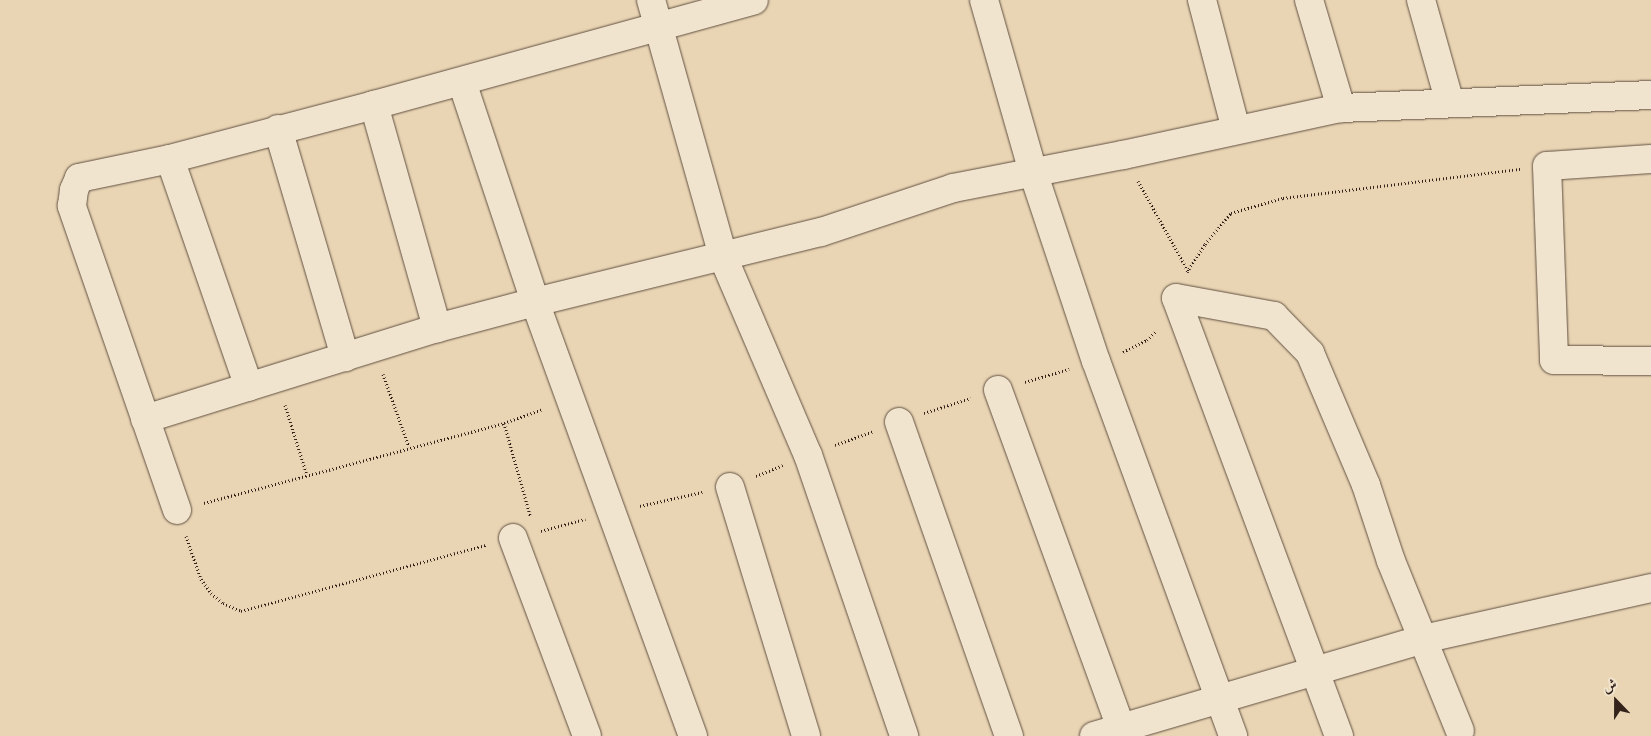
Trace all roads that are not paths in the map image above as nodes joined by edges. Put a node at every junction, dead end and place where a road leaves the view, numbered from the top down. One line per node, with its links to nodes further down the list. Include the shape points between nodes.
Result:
1 (754, 0): 6 (street)
2 (984, 0): 16 (street)
3 (1202, 0): 13 (street)
4 (1309, 0): 11 (street)
5 (1421, 0): 9 (street)
6 (655, 12): 7 (street); 17 (street)
7 (462, 82): 10 (street); 18 (street)
8 (1651, 94): 9 (street)
9 (1450, 103): 11 (street)
10 (374, 105): 12 (street); 19 (street)
11 (1341, 108): 13 (street)
12 (278, 129): 14 (street); 20 (street)
13 (1236, 130): 16 (street)
14 (170, 159): 22 (street); 24 (street, via 79,178 72,206)
15 (1651, 159): 21 (street, via 1547,166 1554,360)
16 (1033, 172): 17 (street, via 953,188 820,232); 32 (street, via 1096,360)
17 (723, 257): 18 (street); 38 (street, via 808,455)
18 (534, 302): 19 (street); 36 (street)
19 (437, 328): 20 (street)
20 (345, 357): 22 (street)
21 (1651, 361)
22 (249, 387): 24 (street)
23 (998, 390): 34 (street)
24 (145, 419): 27 (street)
25 (899, 422): 39 (street)
26 (730, 487): 37 (street)
27 (177, 510)
28 (524, 536): 35 (street)
29 (1651, 588): 30 (street)
30 (1424, 639): 31 (street); 31 (street, via 1366,485 1310,353 1274,316 1176,298); 33 (street)
31 (1315, 672): 32 (street); 42 (street)
32 (1219, 699): 34 (street); 41 (street)
33 (1460, 731)
34 (1122, 732): 40 (street)
35 (587, 736)
36 (694, 736)
37 (806, 736)
38 (904, 736)
39 (1009, 736)
40 (1094, 736)
41 (1233, 736)
42 (1339, 736)

